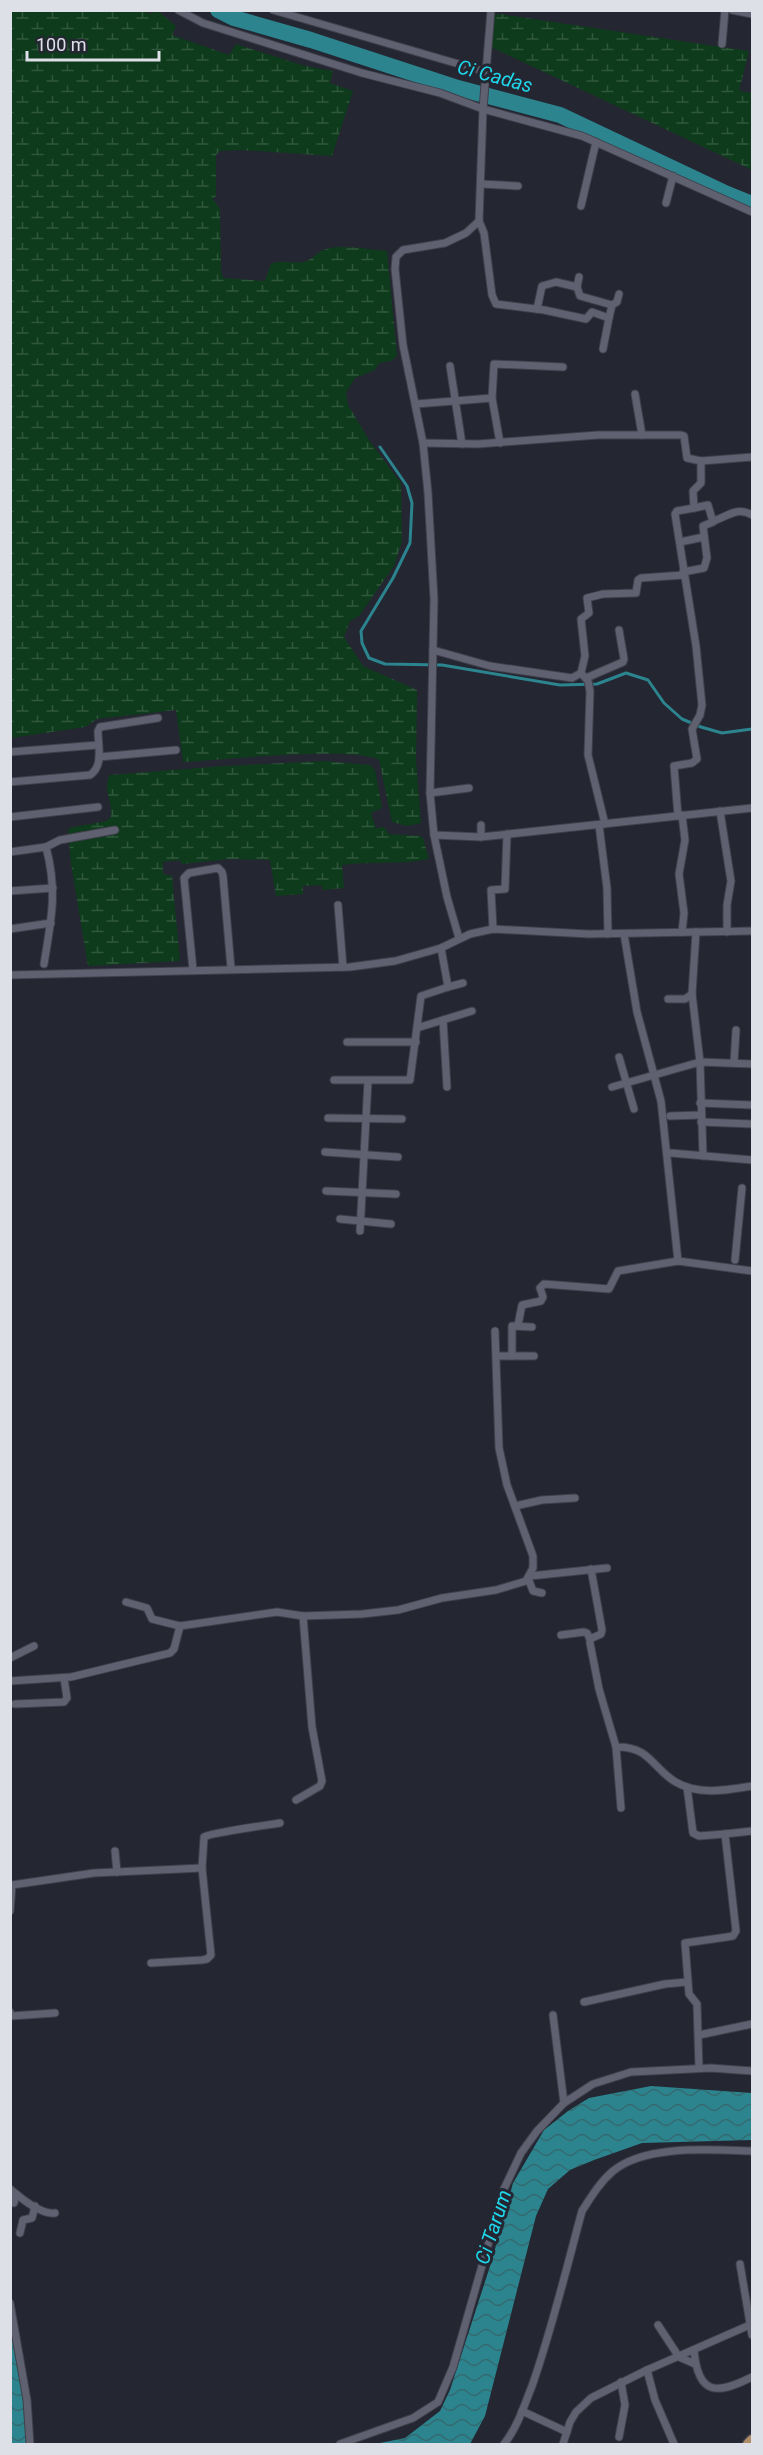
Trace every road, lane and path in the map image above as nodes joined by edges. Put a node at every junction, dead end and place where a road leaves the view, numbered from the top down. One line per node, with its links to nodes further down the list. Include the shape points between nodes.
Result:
1 (178, 10): 9 (street, via 203,23)
2 (273, 10): 8 (street)
3 (491, 10): 8 (street)
4 (725, 10): 7 (street)
5 (732, 10): 6 (street)
6 (753, 14)
7 (722, 44)
8 (486, 74): 9 (street)
9 (483, 106): 10 (street); 12 (street)
10 (596, 142): 11 (street); 15 (street)
11 (674, 177): 14 (street); 16 (street)
12 (481, 184): 13 (street); 17 (street)
13 (518, 186)
14 (666, 203)
15 (581, 206)
16 (753, 212)
17 (479, 221): 22 (street, via 494,302); 30 (street, via 466,233 445,243 406,249 396,256 404,345)
18 (579, 277): 19 (street)
19 (577, 287): 21 (street, via 581,297); 22 (street, via 556,282 542,286)
20 (619, 294): 21 (street)
21 (612, 305): 23 (street)
22 (537, 309): 23 (street, via 587,319 594,313)
23 (609, 318): 24 (street)
24 (603, 349)
25 (450, 366): 29 (street)
26 (563, 367): 28 (street, via 494,364)
27 (635, 394): 31 (street)
28 (492, 398): 29 (street); 33 (street)
29 (457, 401): 30 (street); 34 (street)
30 (416, 404): 32 (street)
31 (642, 435): 33 (street); 36 (street, via 683,435 687,458)
32 (423, 443): 34 (street); 44 (street, via 434,599)
33 (500, 443): 34 (street)
34 (462, 444)
35 (753, 457): 36 (street)
36 (701, 461): 37 (street, via 701,483 693,491)
37 (694, 507): 39 (street, via 710,506); 41 (street, via 675,513)
38 (753, 514): 39 (street, via 733,512)
39 (713, 521): 40 (street, via 703,525)
40 (704, 537): 41 (street); 42 (street, via 705,567)
41 (680, 542): 42 (street)
42 (683, 573): 45 (street, via 640,578 636,593 587,598 589,613 581,619); 57 (street, via 702,705 692,726 697,759 692,764 674,766)
43 (619, 630): 45 (street, via 623,662)
44 (433, 652): 45 (street, via 490,666); 53 (street)
45 (586, 680): 59 (street, via 588,755)
46 (158, 718): 47 (street, via 102,725)
47 (98, 745): 49 (street); 50 (street)
48 (176, 750): 50 (street)
49 (10, 752)
50 (99, 757): 51 (street, via 97,768 90,775)
51 (10, 782)
52 (469, 788): 53 (street)
53 (430, 793): 63 (street)
54 (98, 807): 58 (street)
55 (753, 808): 56 (street)
56 (720, 811): 57 (street); 76 (street, via 731,881)
57 (680, 816): 59 (street); 74 (street, via 684,840 679,874)
58 (10, 817)
59 (602, 824): 62 (street); 77 (street)
60 (481, 825): 64 (street)
61 (115, 830): 65 (street, via 60,840)
62 (507, 834): 64 (street); 72 (street, via 505,889 491,890)
63 (434, 835): 64 (street); 79 (street)
64 (481, 837)
65 (46, 847): 66 (street); 67 (street)
66 (10, 852)
67 (53, 888): 68 (street); 70 (street)
68 (10, 891)
69 (338, 905): 82 (street)
70 (51, 924): 71 (street); 81 (street)
71 (10, 929)
72 (493, 929): 77 (street); 79 (street)
73 (753, 931): 76 (street)
74 (682, 932): 75 (street); 78 (street)
75 (696, 932): 76 (street); 88 (street)
76 (727, 932)
77 (608, 934): 78 (street)
78 (624, 934): 100 (street, via 637,1012)
79 (459, 938): 80 (street)
80 (441, 948): 82 (street, via 395,961); 87 (street)
81 (44, 964)
82 (343, 967): 83 (street)
83 (231, 968): 84 (street); 84 (street, via 223,876 218,868 189,873 184,878)
84 (193, 970): 85 (street)
85 (10, 975)
86 (463, 983): 87 (street)
87 (448, 987): 92 (street, via 422,995)
88 (692, 994): 89 (street, via 685,999); 97 (street)
89 (668, 999)
90 (472, 1011): 91 (street)
91 (443, 1020): 92 (street); 104 (street)
92 (417, 1028): 95 (street)
93 (736, 1030): 98 (street)
94 (347, 1042): 95 (street)
95 (416, 1042): 102 (street, via 410,1080)
96 (619, 1057): 103 (street)
97 (700, 1062): 98 (street); 100 (street); 106 (street)
98 (734, 1063): 99 (street)
99 (753, 1064)
100 (655, 1076): 103 (street); 130 (street, via 663,1113)
101 (334, 1080): 102 (street)
102 (368, 1081): 111 (street)
103 (627, 1084): 105 (street); 108 (street)
104 (447, 1087)
105 (612, 1087)
106 (700, 1103): 107 (street); 113 (street)
107 (753, 1105)
108 (634, 1109)
109 (670, 1116): 113 (street)
110 (327, 1118): 111 (street)
111 (366, 1118): 112 (street); 117 (street)
112 (402, 1119)
113 (701, 1119): 114 (street); 118 (street)
114 (753, 1124)
115 (325, 1152): 117 (street)
116 (671, 1154): 118 (street)
117 (363, 1155): 119 (street); 123 (street)
118 (704, 1156): 120 (street)
119 (398, 1157)
120 (753, 1160)
121 (742, 1188): 129 (street)
122 (326, 1191): 123 (street)
123 (361, 1192): 124 (street); 126 (street)
124 (396, 1194)
125 (340, 1220): 126 (street)
126 (361, 1221): 127 (street); 128 (street)
127 (391, 1224)
128 (360, 1230)
129 (735, 1260)
130 (678, 1261): 131 (street); 132 (street, via 618,1271 609,1289 544,1284 540,1288 541,1301 521,1307)
131 (753, 1270)
132 (518, 1325): 133 (street); 136 (street, via 511,1328)
133 (532, 1327)
134 (495, 1331): 135 (street)
135 (498, 1356): 136 (street); 139 (street, via 499,1448)
136 (512, 1356): 137 (street)
137 (534, 1356)
138 (575, 1498): 139 (street)
139 (515, 1506): 142 (street, via 532,1556 534,1568)
140 (607, 1568): 141 (street)
141 (591, 1569): 142 (street); 148 (street, via 602,1630)
142 (529, 1577): 143 (street, via 533,1591); 145 (street, via 496,1590 398,1610)
143 (542, 1593)
144 (126, 1602): 146 (street, via 147,1608 152,1619)
145 (303, 1616): 146 (street, via 277,1612); 157 (street, via 312,1727 322,1781)
146 (180, 1626): 151 (street, via 170,1653)
147 (561, 1635): 148 (street, via 584,1632)
148 (590, 1640): 154 (street)
149 (34, 1646): 150 (street)
150 (10, 1658)
151 (64, 1678): 152 (street); 153 (street, via 64,1702)
152 (10, 1680)
153 (15, 1704)
154 (616, 1747): 156 (street, via 632,1748 646,1755 674,1781); 158 (street)
155 (753, 1786): 156 (street, via 716,1790)
156 (687, 1787): 161 (street, via 693,1833)
157 (296, 1800)
158 (621, 1808)
159 (280, 1823): 163 (street, via 207,1835)
160 (753, 1831): 161 (street)
161 (725, 1834): 167 (street, via 736,1931 733,1936 686,1942)
162 (115, 1851): 164 (street)
163 (202, 1868): 164 (street); 166 (street, via 211,1955 202,1960)
164 (117, 1872): 165 (street, via 12,1885)
165 (10, 1911)
166 (151, 1963)
167 (687, 1982): 168 (street); 173 (street, via 689,1994 697,2004)
168 (584, 2002)
169 (10, 2012): 170 (street, via 11,2016)
170 (55, 2013)
171 (553, 2015): 176 (street)
172 (752, 2024): 173 (street)
173 (699, 2035): 174 (street)
174 (699, 2068): 175 (street); 176 (street, via 631,2072 593,2084)
175 (753, 2071)
176 (564, 2103): 199 (street, via 521,2153 504,2189 453,2367 441,2396 413,2418)
177 (753, 2151): 194 (street, via 653,2154 613,2171 593,2193 582,2211 552,2322)
178 (13, 2192): 179 (street); 180 (street)
179 (14, 2203)
180 (35, 2206): 181 (street); 182 (street, via 32,2218 23,2220)
181 (55, 2213)
182 (20, 2233)
183 (740, 2264): 185 (street)
184 (10, 2303): 198 (street)
185 (751, 2324): 187 (street); 188 (street)
186 (658, 2325): 189 (street)
187 (753, 2335)
188 (694, 2350): 189 (street); 190 (street)
189 (678, 2357): 190 (street); 191 (street)
190 (695, 2364): 192 (street, via 703,2381 714,2390 724,2390)
191 (647, 2370): 193 (street); 202 (street)
192 (753, 2377)
193 (621, 2382): 195 (street, via 591,2398 576,2412); 196 (street, via 625,2405)
194 (522, 2411): 195 (street); 200 (street)
195 (567, 2432): 201 (street)
196 (619, 2437)
197 (753, 2440): 203 (main road)
198 (30, 2445)
199 (340, 2445)
200 (504, 2445)
201 (563, 2445)
202 (674, 2445)
203 (748, 2445)

